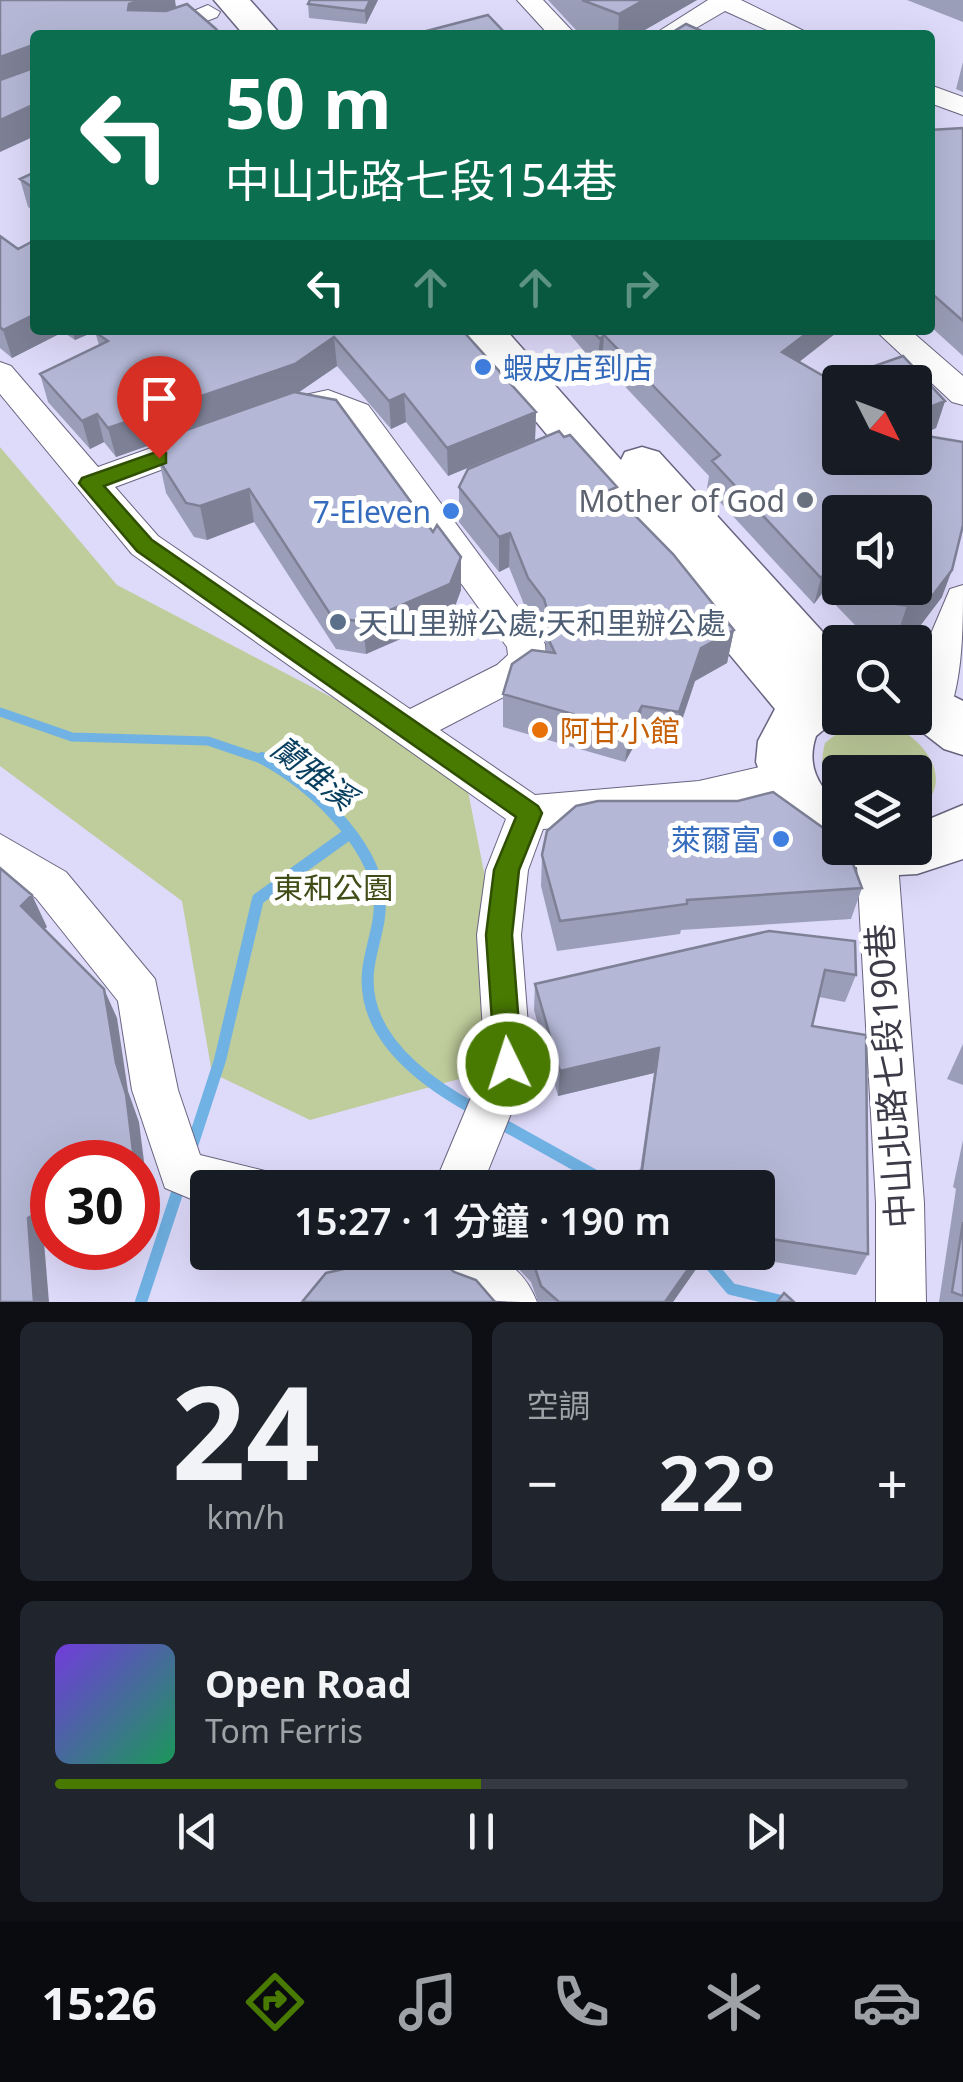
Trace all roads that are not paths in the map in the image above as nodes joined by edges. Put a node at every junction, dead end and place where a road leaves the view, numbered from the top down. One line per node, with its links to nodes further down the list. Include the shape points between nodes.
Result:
1 (529, 0): 6 (street)
2 (724, 1): 7 (street); 8 (street)
3 (216, 12): 4 (street); 5 (main road)
4 (163, 30)
5 (253, 30)
6 (558, 30)
7 (675, 30)
8 (788, 30)
9 (935, 98): 10 (street)
10 (961, 121)
11 (485, 335): 22 (main road, via 558,448)
12 (527, 335): 21 (main road)
13 (897, 335): 16 (street)
14 (46, 372): 15 (street)
15 (5, 380): 19 (street)
16 (963, 394)
17 (263, 420): 25 (street, via 328,401 356,414 440,497 526,644 527,660 510,676)
18 (228, 432): 19 (street)
19 (90, 483): 25 (street, via 144,545)
20 (963, 599): 24 (street, via 946,644)
21 (822, 688)
22 (822, 690)
23 (822, 703): 26 (main road, via 786,740)
24 (937, 713)
25 (411, 726): 27 (street)
26 (786, 778): 27 (street, via 699,798); 28 (main road, via 810,816)
27 (530, 813): 33 (street, via 506,870 499,935 508,1064)
28 (822, 823)
29 (963, 830): 30 (main road)
30 (932, 846)
31 (0, 852): 34 (street, via 52,885 139,993 155,1090 182,1170)
32 (863, 865): 37 (street, 中山北路七段190巷, via 900,1203)
33 (464, 1170)
34 (190, 1174)
35 (472, 1270): 36 (street)
36 (512, 1302)
37 (901, 1302)

